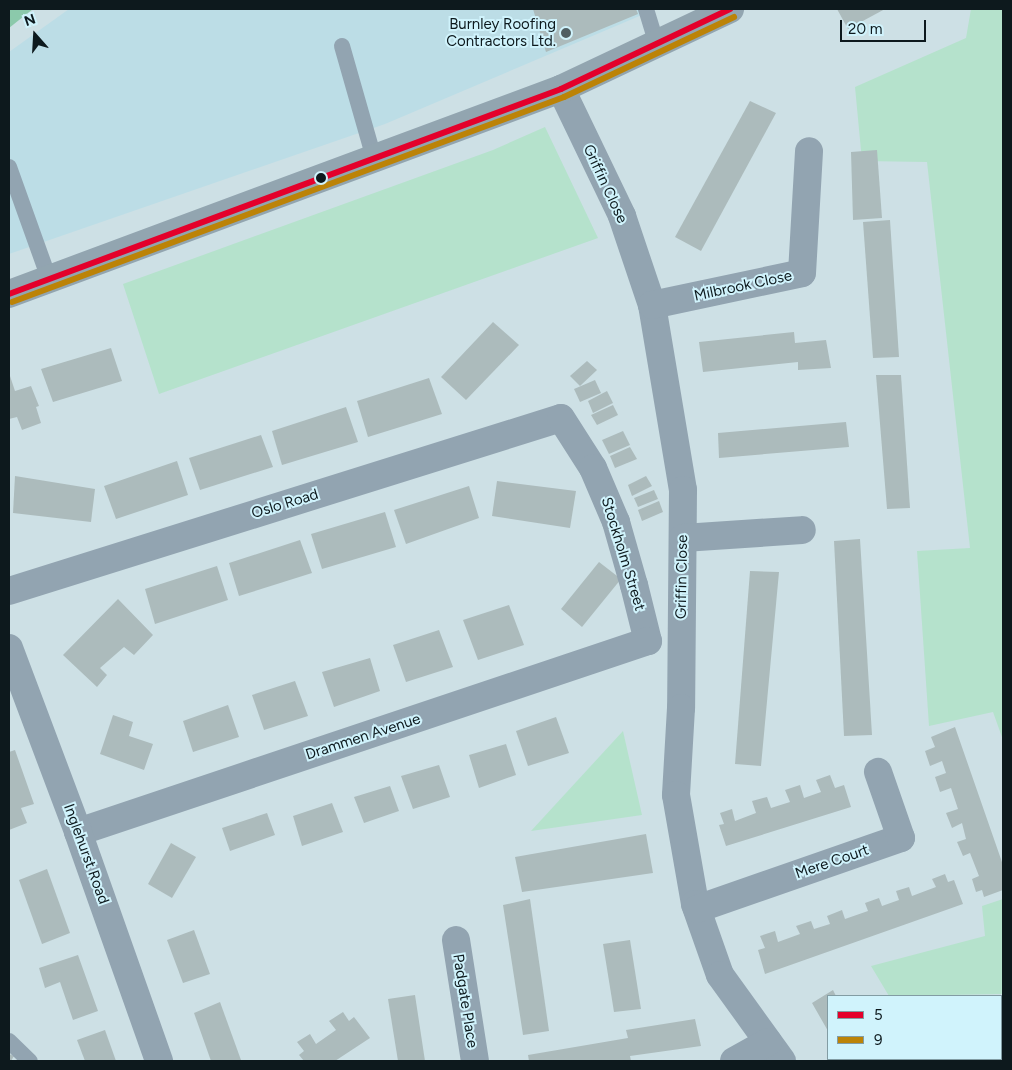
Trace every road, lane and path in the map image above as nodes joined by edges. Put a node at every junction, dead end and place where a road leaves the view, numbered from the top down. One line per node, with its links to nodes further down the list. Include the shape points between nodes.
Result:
1 (646, 9): 3 (lane)
2 (730, 9): 3 (main road)
3 (656, 44): 5 (main road)
4 (342, 46): 7 (lane)
5 (561, 89): 7 (main road); 11 (street, Griffin Close, via 622,216)
6 (809, 151): 11 (street, Milbrook Close, via 802,273)
7 (374, 158): 9 (main road)
8 (9, 168): 9 (lane)
9 (49, 279): 10 (main road)
10 (9, 294)
11 (652, 305): 14 (street, Griffin Close, via 683,490)
12 (561, 418): 15 (street, Oslo Road); 16 (street, Stockholm Street, via 593,468 616,522)
13 (802, 530): 14 (street)
14 (683, 538): 20 (street, Griffin Close, via 681,708 676,795)
15 (9, 591)
16 (648, 641): 19 (street, Drammen Avenue)
17 (9, 648): 19 (street, Inglehurst Road)
18 (878, 772): 20 (street, Mere Court, via 901,838)
19 (78, 832): 25 (street, Inglehurst Road)
20 (697, 908): 23 (street, Griffin Close, via 720,975)
21 (456, 940): 26 (street, Padgate Place)
22 (9, 1041): 24 (lane)
23 (775, 1051): 27 (street)
24 (30, 1061)
25 (159, 1061)
26 (475, 1061)
27 (734, 1061)

